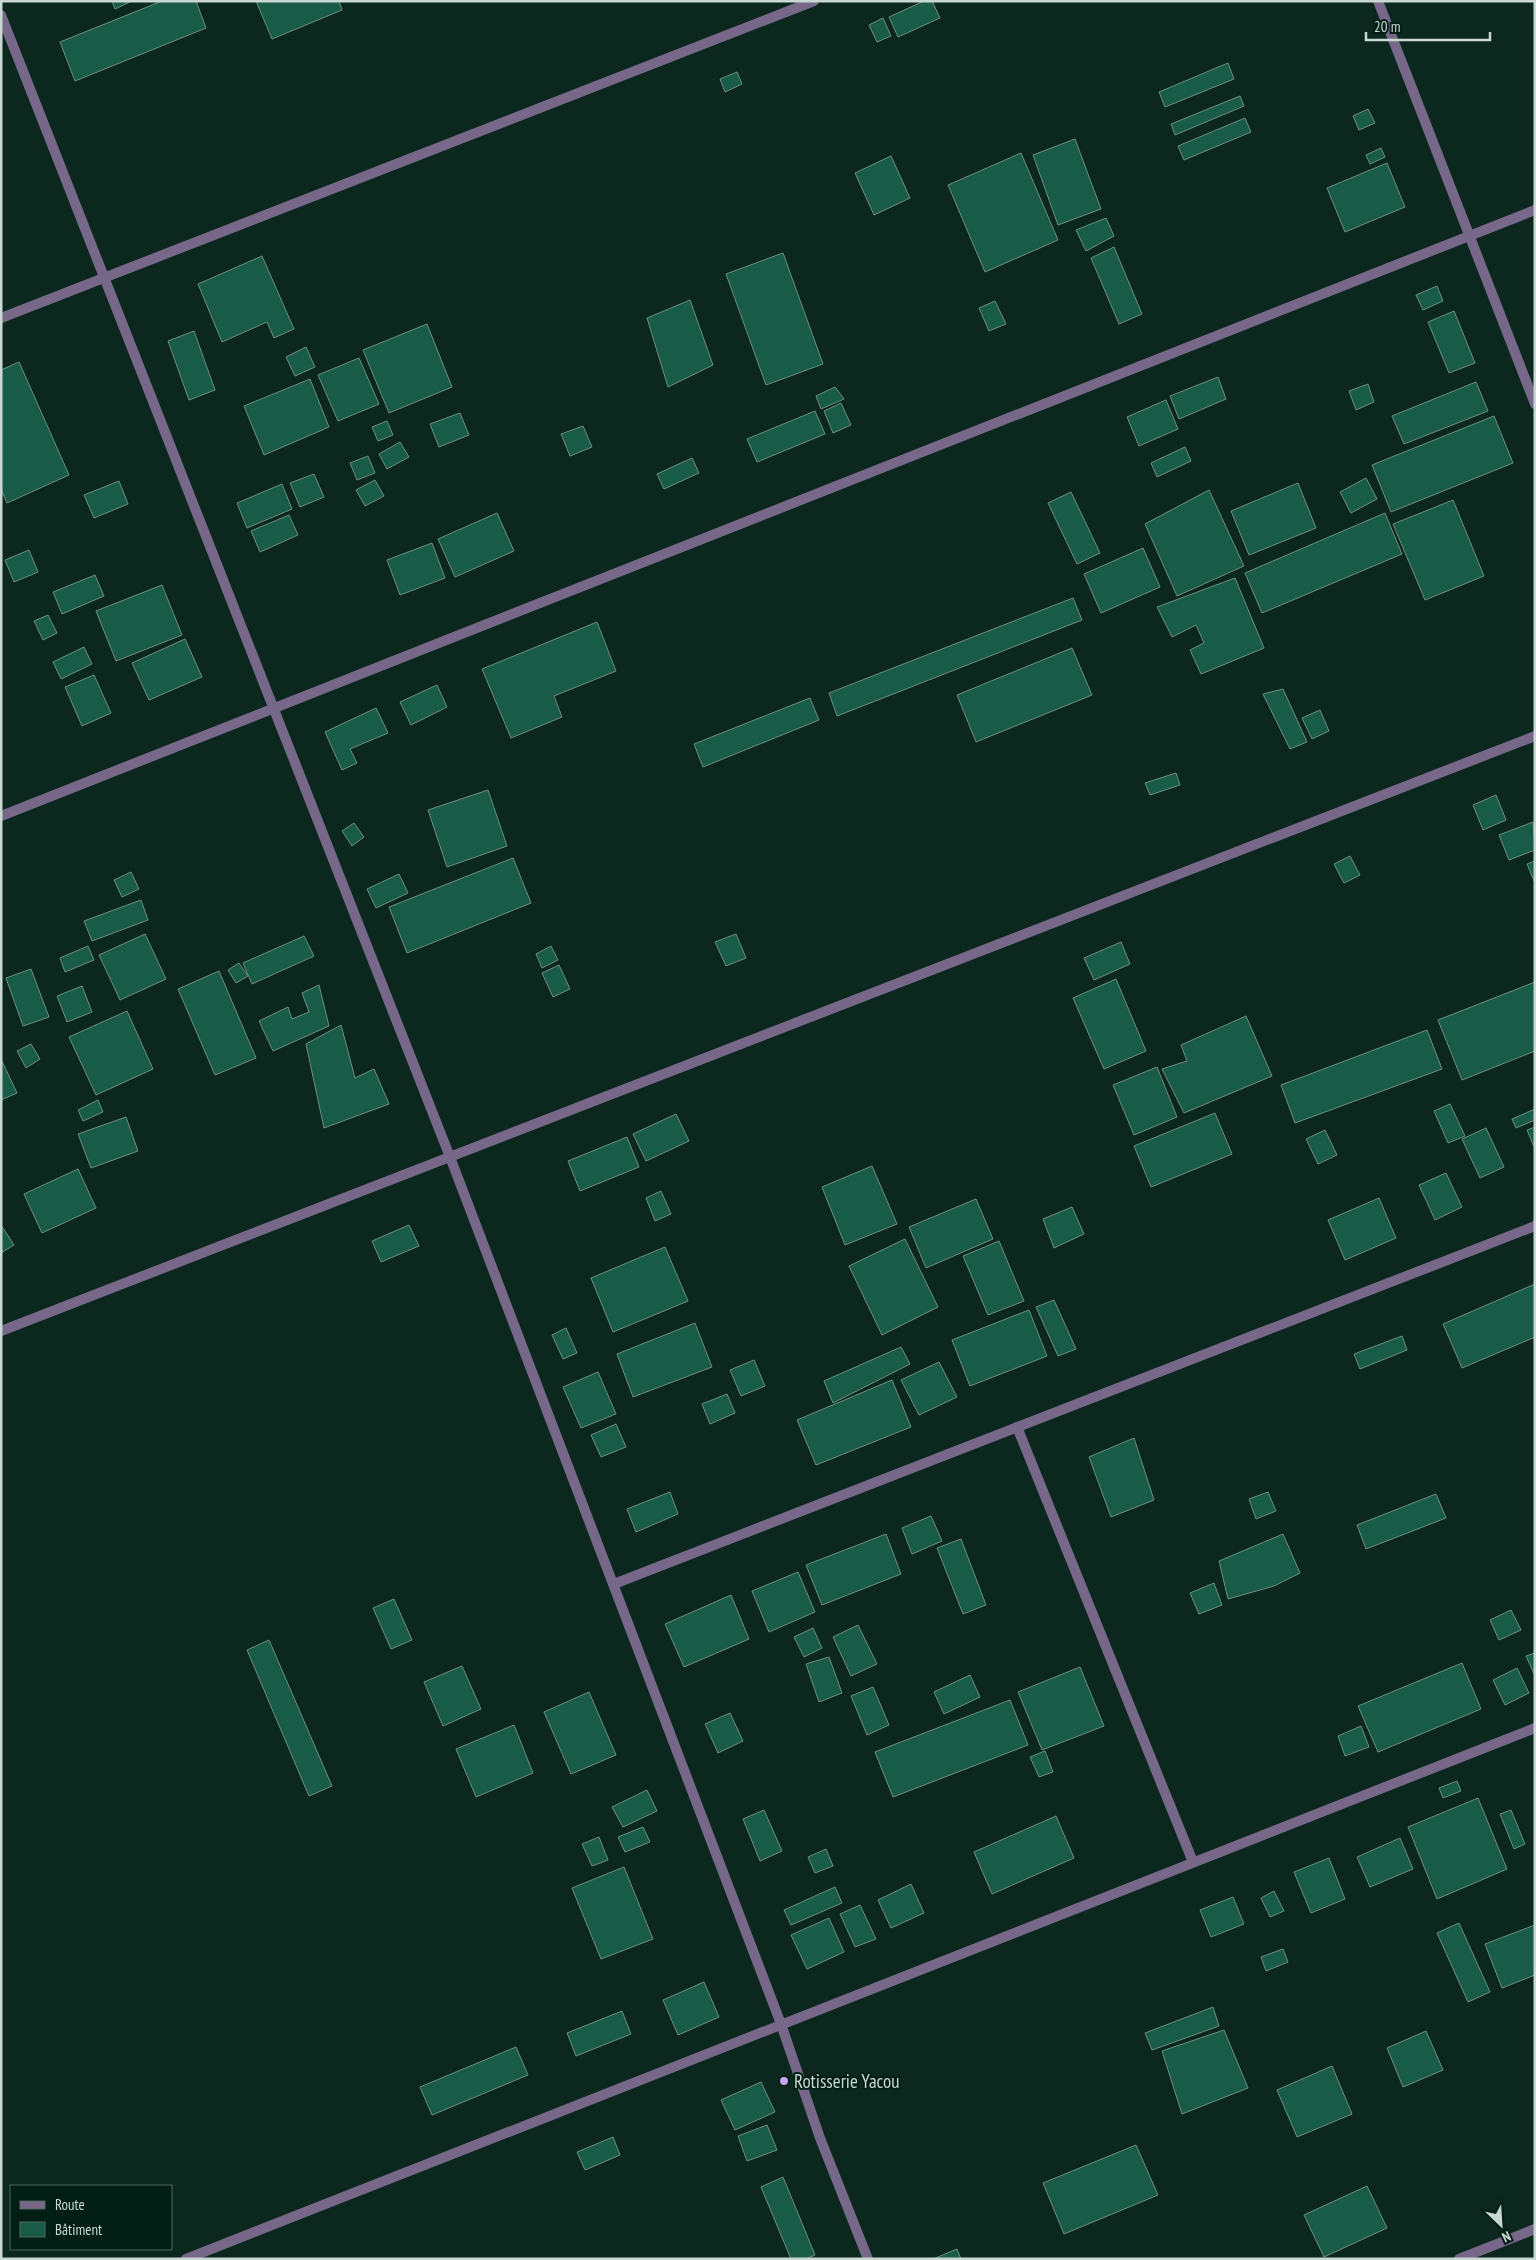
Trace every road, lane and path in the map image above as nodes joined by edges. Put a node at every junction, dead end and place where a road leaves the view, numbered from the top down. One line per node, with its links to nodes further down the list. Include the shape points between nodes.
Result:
1 (814, 1): 6 (street)
2 (1378, 1): 5 (street)
3 (1, 15): 6 (street)
4 (1535, 210): 5 (street)
5 (1469, 236): 8 (street); 9 (street)
6 (104, 277): 7 (street); 9 (street)
7 (1, 318)
8 (1535, 404)
9 (273, 708): 11 (street); 12 (street)
10 (1535, 736): 12 (street)
11 (1, 816)
12 (450, 1157): 14 (street); 16 (street)
13 (1535, 1226): 15 (street)
14 (1, 1331)
15 (1017, 1427): 16 (street); 18 (street)
16 (614, 1584): 19 (street)
17 (1535, 1728): 18 (street)
18 (1193, 1862): 19 (street)
19 (781, 2024): 21 (street); 22 (street, via 820,2138)
20 (1535, 2229): 23 (street)
21 (186, 2259)
22 (868, 2259)
23 (1459, 2259)

